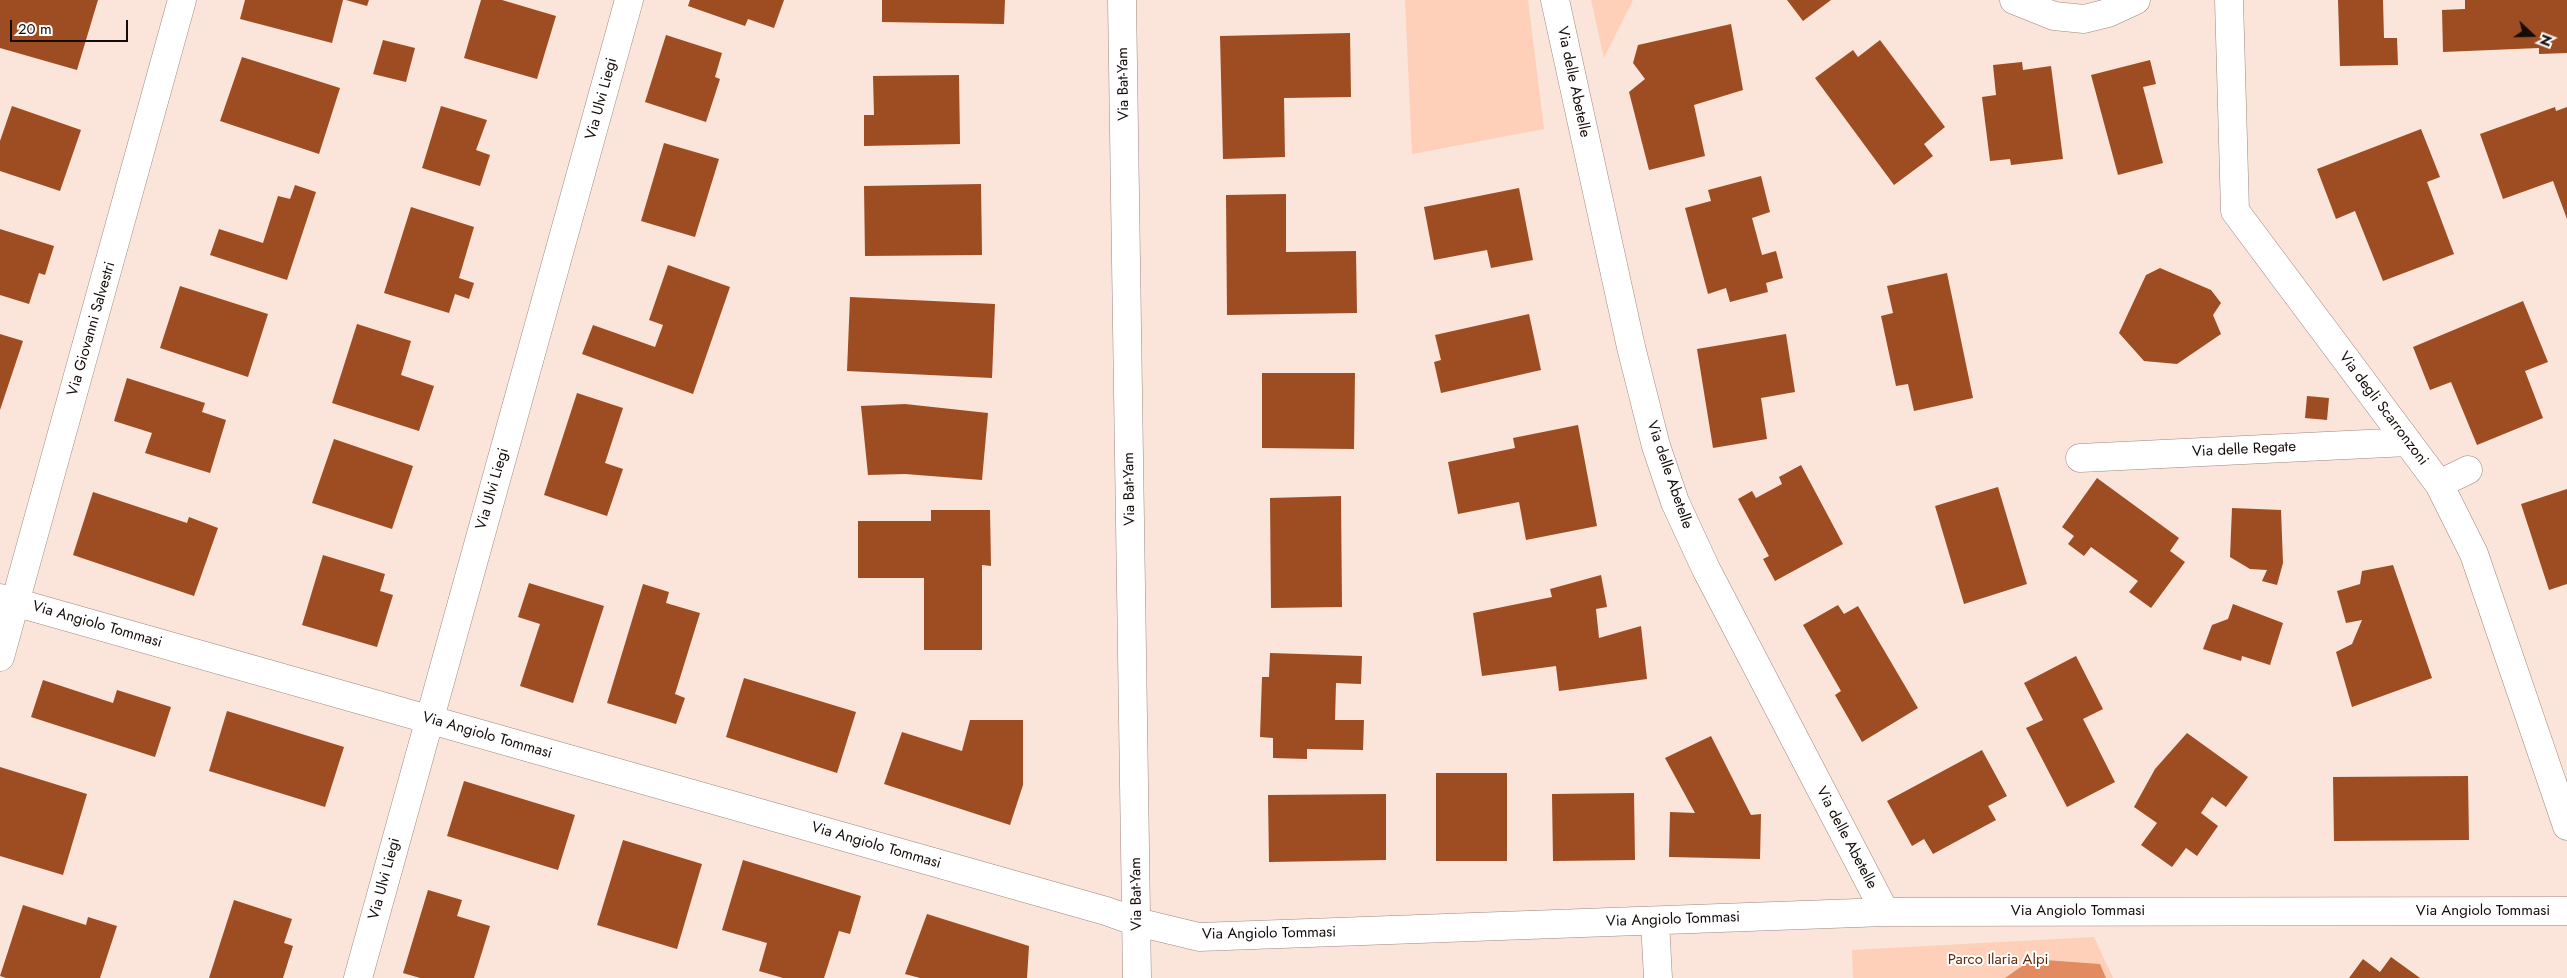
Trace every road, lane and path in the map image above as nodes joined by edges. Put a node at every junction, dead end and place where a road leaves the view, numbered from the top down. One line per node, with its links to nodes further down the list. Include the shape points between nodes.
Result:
1 (182, 0): 12 (street, Via Giovanni Salvestri)
2 (629, 0): 14 (street, Via Ulvi Liegi)
3 (1122, 0): 19 (street, Via Bat-Yam)
4 (1555, 0): 17 (street, Via delle Abetelle, via 1631,347 1656,446 1675,502 1711,578)
5 (2014, 0): 6 (street, via 2054,16 2084,19 2108,13)
6 (2136, 0)
7 (2229, 0): 8 (street, Via degli Scarronzoni, via 2235,211)
8 (2408, 442): 9 (street, Via delle Regate); 11 (street, Via degli Scarronzoni)
9 (2080, 458)
10 (2468, 470): 11 (street)
11 (2439, 484): 15 (street, Via degli Scarronzoni, via 2474,554)
12 (8, 600): 13 (street, Via Giovanni Salvestri); 14 (street, Via Angiolo Tommasi)
13 (0, 657)
14 (429, 719): 19 (street, Via Angiolo Tommasi); 20 (street, Via Ulvi Liegi)
15 (2567, 826)
16 (2567, 911): 17 (street, Via Angiolo Tommasi)
17 (1885, 912): 18 (street, Via Angiolo Tommasi)
18 (1655, 921): 19 (street, Via Angiolo Tommasi, via 1199,937); 22 (street)
19 (1137, 922): 21 (street, Via Bat-Yam)
20 (358, 978)
21 (1137, 978)
22 (1658, 978)

